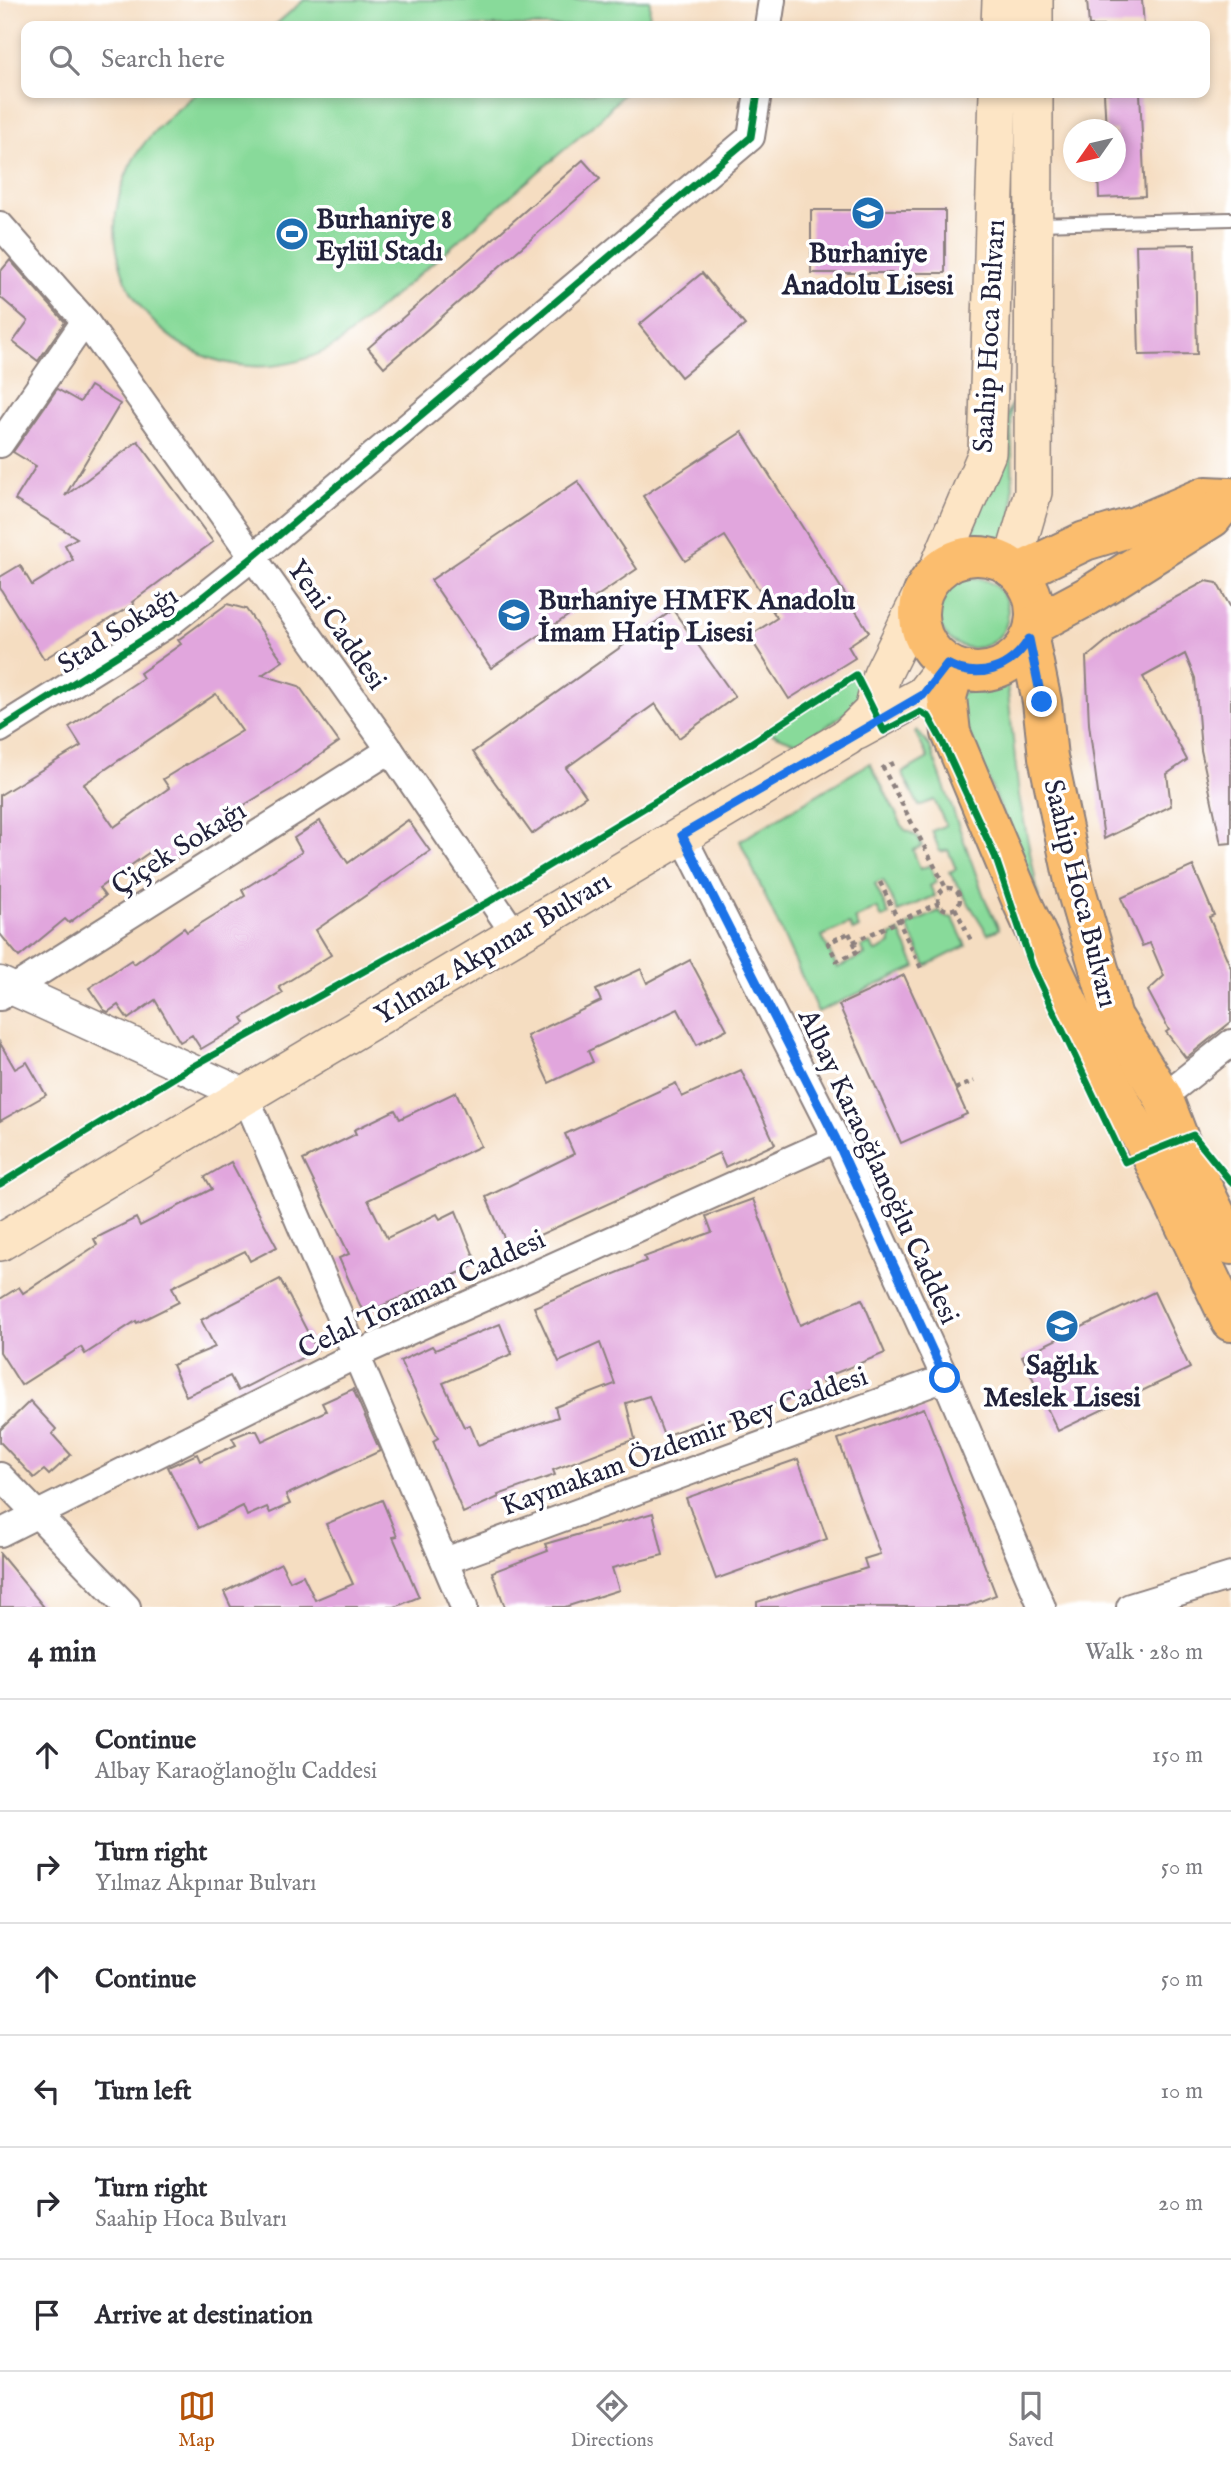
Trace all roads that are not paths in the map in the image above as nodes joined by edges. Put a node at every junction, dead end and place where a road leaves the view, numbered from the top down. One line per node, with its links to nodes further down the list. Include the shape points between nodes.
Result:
1 (772, 0): 4 (street)
2 (1001, 0): 5 (main road)
3 (1034, 0): 6 (main road)
4 (769, 21)
5 (1000, 21)
6 (1034, 21)
7 (757, 98): 16 (street, Stad Sokağı, via 751,137)
8 (998, 98): 18 (main road, Saahip Hoca Bulvarı, via 987,453)
9 (1034, 98): 11 (main road, Saahip Hoca Bulvarı)
10 (1231, 219): 11 (lane)
11 (1034, 224): 17 (main road, Saahip Hoca Bulvarı, via 1032,492)
12 (0, 225): 13 (street, Yeni Caddesi)
13 (85, 321): 14 (street); 16 (street, Yeni Caddesi)
14 (0, 444)
15 (1230, 497): 17 (main road, via 1206,496); 19 (main road, via 1212,519)
16 (253, 558): 21 (street, Stad Sokağı, via 171,622); 23 (street, Yeni Caddesi)
17 (1015, 571): 18 (main road, via 987,557 969,556 952,561); 19 (main road, via 1032,597)
18 (929, 584): 20 (main road, via 918,608 921,632 934,653); 22 (main road, Yılmaz Akpınar Bulvarı, via 882,675 873,711)
19 (1032, 632): 20 (main road, via 1022,652 998,668 970,672); 29 (main road, Saahip Hoca Bulvarı, via 1048,757 1075,886 1113,1017)
20 (951, 666): 22 (main road, via 923,695); 33 (main road, Saahip Hoca Bulvarı, via 947,697 951,733 1022,902 1083,1034 1150,1153)
21 (0, 729)
22 (847, 737): 24 (main road, Yılmaz Akpınar Bulvarı)
23 (390, 750): 25 (street, Yeni Caddesi); 26 (street, Çiçek Sokağı)
24 (682, 835): 25 (main road, Yılmaz Akpınar Bulvarı); 30 (street, Albay Karaoğlanoğlu Caddesi)
25 (514, 933): 28 (main road, Yılmaz Akpınar Bulvarı)
26 (4, 990): 28 (street)
27 (1231, 1043): 29 (street)
28 (244, 1094): 31 (main road, Yılmaz Akpınar Bulvarı); 34 (street)
29 (1163, 1097): 32 (main road, Saahip Hoca Bulvarı)
30 (836, 1139): 34 (street, Celal Toraman Caddesi); 35 (street, Albay Karaoğlanoğlu Caddesi)
31 (0, 1242)
32 (1231, 1245)
33 (1231, 1322)
34 (356, 1355): 37 (street, Celal Toraman Caddesi); 39 (street)
35 (945, 1378): 39 (street, Kaymakam Özdemir Bey Caddesi); 43 (street, Albay Karaoğlanoğlu Caddesi)
36 (0, 1476): 37 (street)
37 (37, 1513): 38 (street, Celal Toraman Caddesi); 41 (street)
38 (0, 1533)
39 (444, 1561): 42 (street)
40 (1231, 1576): 44 (street)
41 (127, 1607)
42 (464, 1607)
43 (1042, 1607)
44 (1130, 1607)

